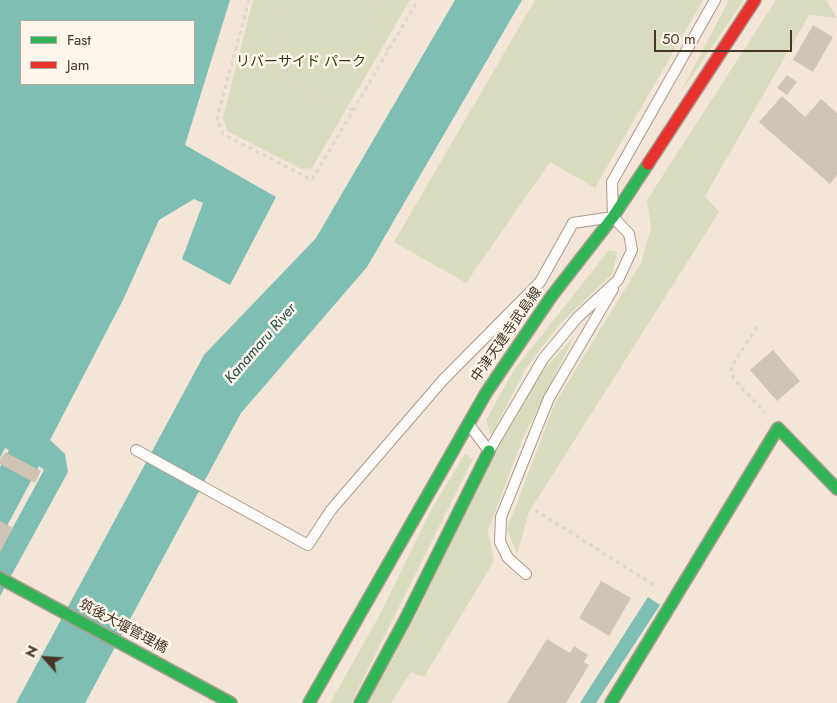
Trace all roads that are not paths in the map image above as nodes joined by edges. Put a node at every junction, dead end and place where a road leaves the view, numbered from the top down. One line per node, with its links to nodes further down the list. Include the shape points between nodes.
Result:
1 (715, 0): 3 (lane, via 612,182)
2 (755, 0): 3 (street, 中津天建寺武島線)
3 (613, 217): 4 (lane, via 629,234 632,250); 5 (street, 中津天建寺武島線, via 551,297); 6 (lane, via 573,223 540,282 443,380 331,510 308,546)
4 (618, 280): 7 (lane, via 577,318 543,359); 9 (lane, via 549,398 501,517 500,542 508,558)
5 (468, 424): 7 (lane); 12 (street, 中津天建寺武島線)
6 (136, 450)
7 (489, 451): 13 (street)
8 (837, 489): 14 (street, via 778,428)
9 (526, 574)
10 (0, 578): 11 (street, 筑後大堰管理橋)
11 (231, 703)
12 (309, 703)
13 (360, 703)
14 (611, 703)

